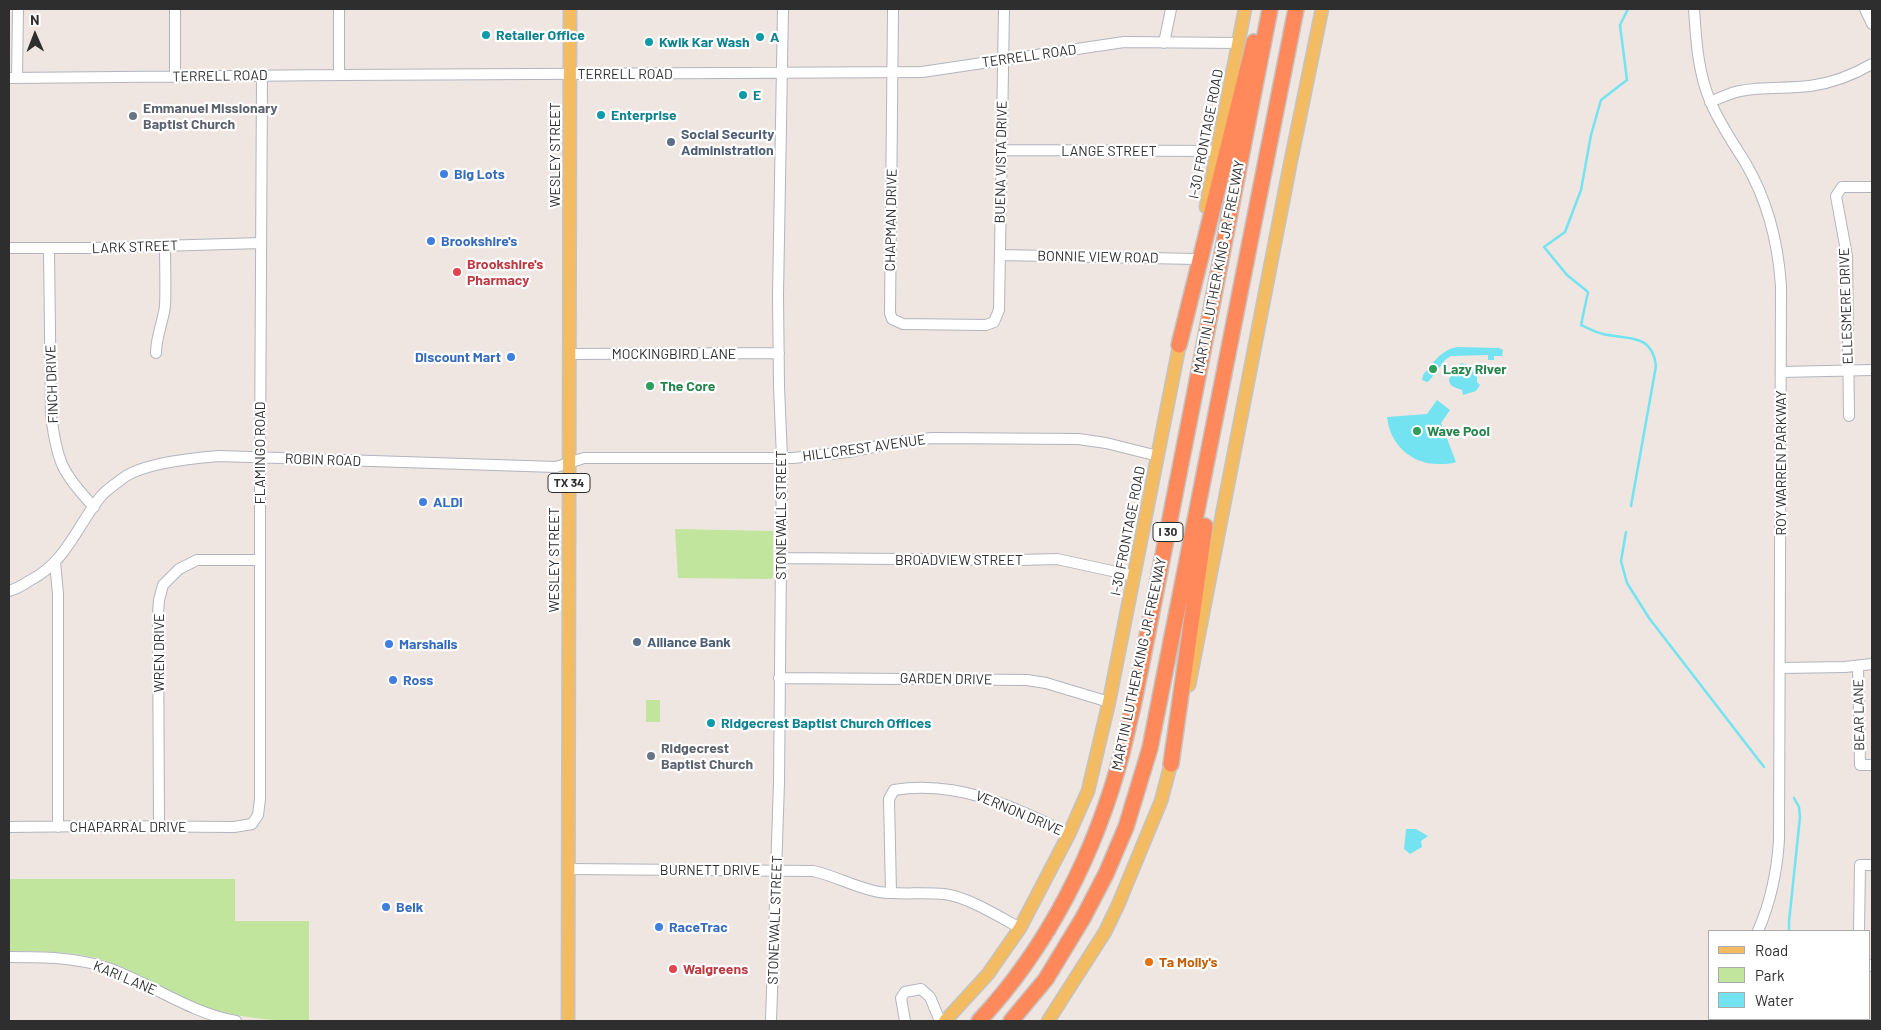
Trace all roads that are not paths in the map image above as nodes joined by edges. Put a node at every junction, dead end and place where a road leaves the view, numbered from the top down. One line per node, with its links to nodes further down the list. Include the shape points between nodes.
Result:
1 (18, 9): 27 (street)
2 (174, 9): 25 (street)
3 (339, 9): 23 (street)
4 (570, 9): 24 (main road, WESLEY STREET / TX 34)
5 (783, 9): 22 (street, STONEWALL STREET)
6 (893, 9): 21 (street, CHAPMAN DRIVE)
7 (1004, 9): 19 (street, BUENA VISTA DRIVE)
8 (1171, 9): 17 (street)
9 (1245, 9): 18 (main road, I-30 FRONTAGE ROAD)
10 (1263, 9): 39 (highway)
11 (1270, 9): 84 (highway, MARTIN LUTHER KING JR FREEWAY / I 30, via 1122,753 1102,818 1071,890 1017,975)
12 (1297, 9): 46 (highway, MARTIN LUTHER KING JR FREEWAY / I 30)
13 (1322, 9): 63 (main road, via 1209,588)
14 (1694, 9): 28 (street, ROY WARREN PARKWAY, via 1697,50)
15 (1865, 9): 16 (street)
16 (1872, 24)
17 (1164, 43): 18 (street, TERRELL ROAD); 19 (street, TERRELL ROAD, via 1124,42)
18 (1239, 43): 30 (main road, I-30 FRONTAGE ROAD)
19 (1003, 60): 21 (street, TERRELL ROAD, via 922,72); 29 (street, BUENA VISTA DRIVE)
20 (1872, 64): 28 (street, via 1835,81 1739,91)
21 (893, 72): 22 (street, TERRELL ROAD); 38 (street, CHAPMAN DRIVE, via 892,319 912,325 986,325 994,322)
22 (782, 73): 24 (street, TERRELL ROAD); 41 (street, STONEWALL STREET)
23 (339, 74): 24 (street, TERRELL ROAD); 26 (street, TERRELL ROAD)
24 (570, 74): 42 (main road, WESLEY STREET / TX 34)
25 (175, 76): 26 (street, TERRELL ROAD); 27 (street, TERRELL ROAD)
26 (262, 76): 32 (street, FLAMINGO ROAD)
27 (13, 78)
28 (1710, 102): 45 (street, ROY WARREN PARKWAY, via 1770,215 1780,262)
29 (1001, 150): 30 (street, LANGE STREET); 36 (street, BUENA VISTA DRIVE)
30 (1217, 151): 37 (main road, I-30 FRONTAGE ROAD)
31 (1872, 187): 44 (street, ELLESMERE DRIVE, via 1842,187 1836,196 1847,256)
32 (261, 243): 33 (street, LARK STREET); 49 (street, FLAMINGO ROAD)
33 (165, 246): 35 (street, LARK STREET); 40 (street, via 165,305)
34 (9, 248): 35 (street, LARK STREET)
35 (49, 249): 52 (street, FINCH DRIVE, via 54,438 65,473)
36 (1000, 256): 37 (street, BONNIE VIEW ROAD); 38 (street, BUENA VISTA DRIVE)
37 (1196, 260): 39 (main road, I-30 FRONTAGE ROAD)
38 (998, 315)
39 (1179, 345): 48 (main road, I-30 FRONTAGE ROAD)
40 (156, 353)
41 (778, 353): 42 (street, MOCKINGBIRD LANE); 50 (street, STONEWALL STREET)
42 (569, 354): 51 (main road, WESLEY STREET / TX 34)
43 (1872, 370): 44 (street)
44 (1849, 371): 45 (street); 47 (street, ELLESMERE DRIVE)
45 (1781, 372): 60 (street, ROY WARREN PARKWAY)
46 (1224, 380): 63 (highway); 85 (highway, MARTIN LUTHER KING JR FREEWAY / I 30, via 1150,748 1132,809 1106,874 1083,918 1046,979)
47 (1849, 416)
48 (1158, 456): 50 (street, HILLCREST AVENUE, via 1078,439 932,438); 56 (main road, I-30 FRONTAGE ROAD)
49 (260, 458): 51 (street, ROBIN ROAD, via 556,467); 52 (street, ROBIN ROAD, via 194,458 146,469 115,484); 54 (street, FLAMINGO ROAD)
50 (782, 458): 51 (street, HILLCREST AVENUE, via 584,458); 53 (street, STONEWALL STREET)
51 (569, 463): 71 (main road, WESLEY STREET / TX 34)
52 (94, 507): 55 (street, ROBIN ROAD, via 66,551)
53 (781, 558): 56 (street, BROADVIEW STREET, via 1057,559); 61 (street, STONEWALL STREET)
54 (260, 560): 65 (street, FLAMINGO ROAD, via 260,799 258,815); 66 (street, WREN DRIVE, via 197,560 172,574 161,591 158,614)
55 (55, 562): 57 (street, ROBIN ROAD, via 41,575); 68 (street, via 58,594)
56 (1135, 576): 62 (main road, I-30 FRONTAGE ROAD)
57 (9, 590)
58 (1872, 664): 59 (street)
59 (1858, 666): 60 (street); 64 (street, BEAR LANE, via 1860,765)
60 (1780, 668): 75 (street, ROY WARREN PARKWAY, via 1778,862 1769,905)
61 (780, 678): 62 (street, GARDEN DRIVE, via 1027,680 1046,682); 72 (street, STONEWALL STREET)
62 (1109, 702): 69 (main road, I-30 FRONTAGE ROAD, via 1088,791)
63 (1171, 764): 86 (main road, via 1161,801 1118,905 1105,932)
64 (1872, 765)
65 (248, 825): 66 (street, CHAPARRAL DRIVE)
66 (159, 826): 68 (street, CHAPARRAL DRIVE)
67 (9, 827): 68 (street, CHAPARRAL DRIVE)
68 (58, 827)
69 (1069, 834): 73 (street, VERNON DRIVE, via 968,792 894,790 889,799); 74 (main road, I-30 FRONTAGE ROAD)
70 (1872, 865): 76 (street, via 1860,865)
71 (568, 869): 72 (street, BURNETT DRIVE); 79 (main road, WESLEY STREET / TX 34)
72 (776, 870): 73 (street, BURNETT DRIVE, via 813,871); 80 (street, STONEWALL STREET)
73 (891, 893): 74 (street, BURNETT DRIVE, via 946,894)
74 (1020, 928): 83 (main road, I-30 FRONTAGE ROAD, via 988,974)
75 (1758, 930)
76 (1859, 930)
77 (9, 957): 78 (street, KARI LANE, via 63,958 93,964 201,1011)
78 (236, 1021)
79 (568, 1021)
80 (771, 1021)
81 (906, 1021): 82 (street, via 901,998 905,992 921,989 930,997)
82 (940, 1021)
83 (946, 1021)
84 (979, 1021)
85 (1011, 1021)
86 (1048, 1021)

